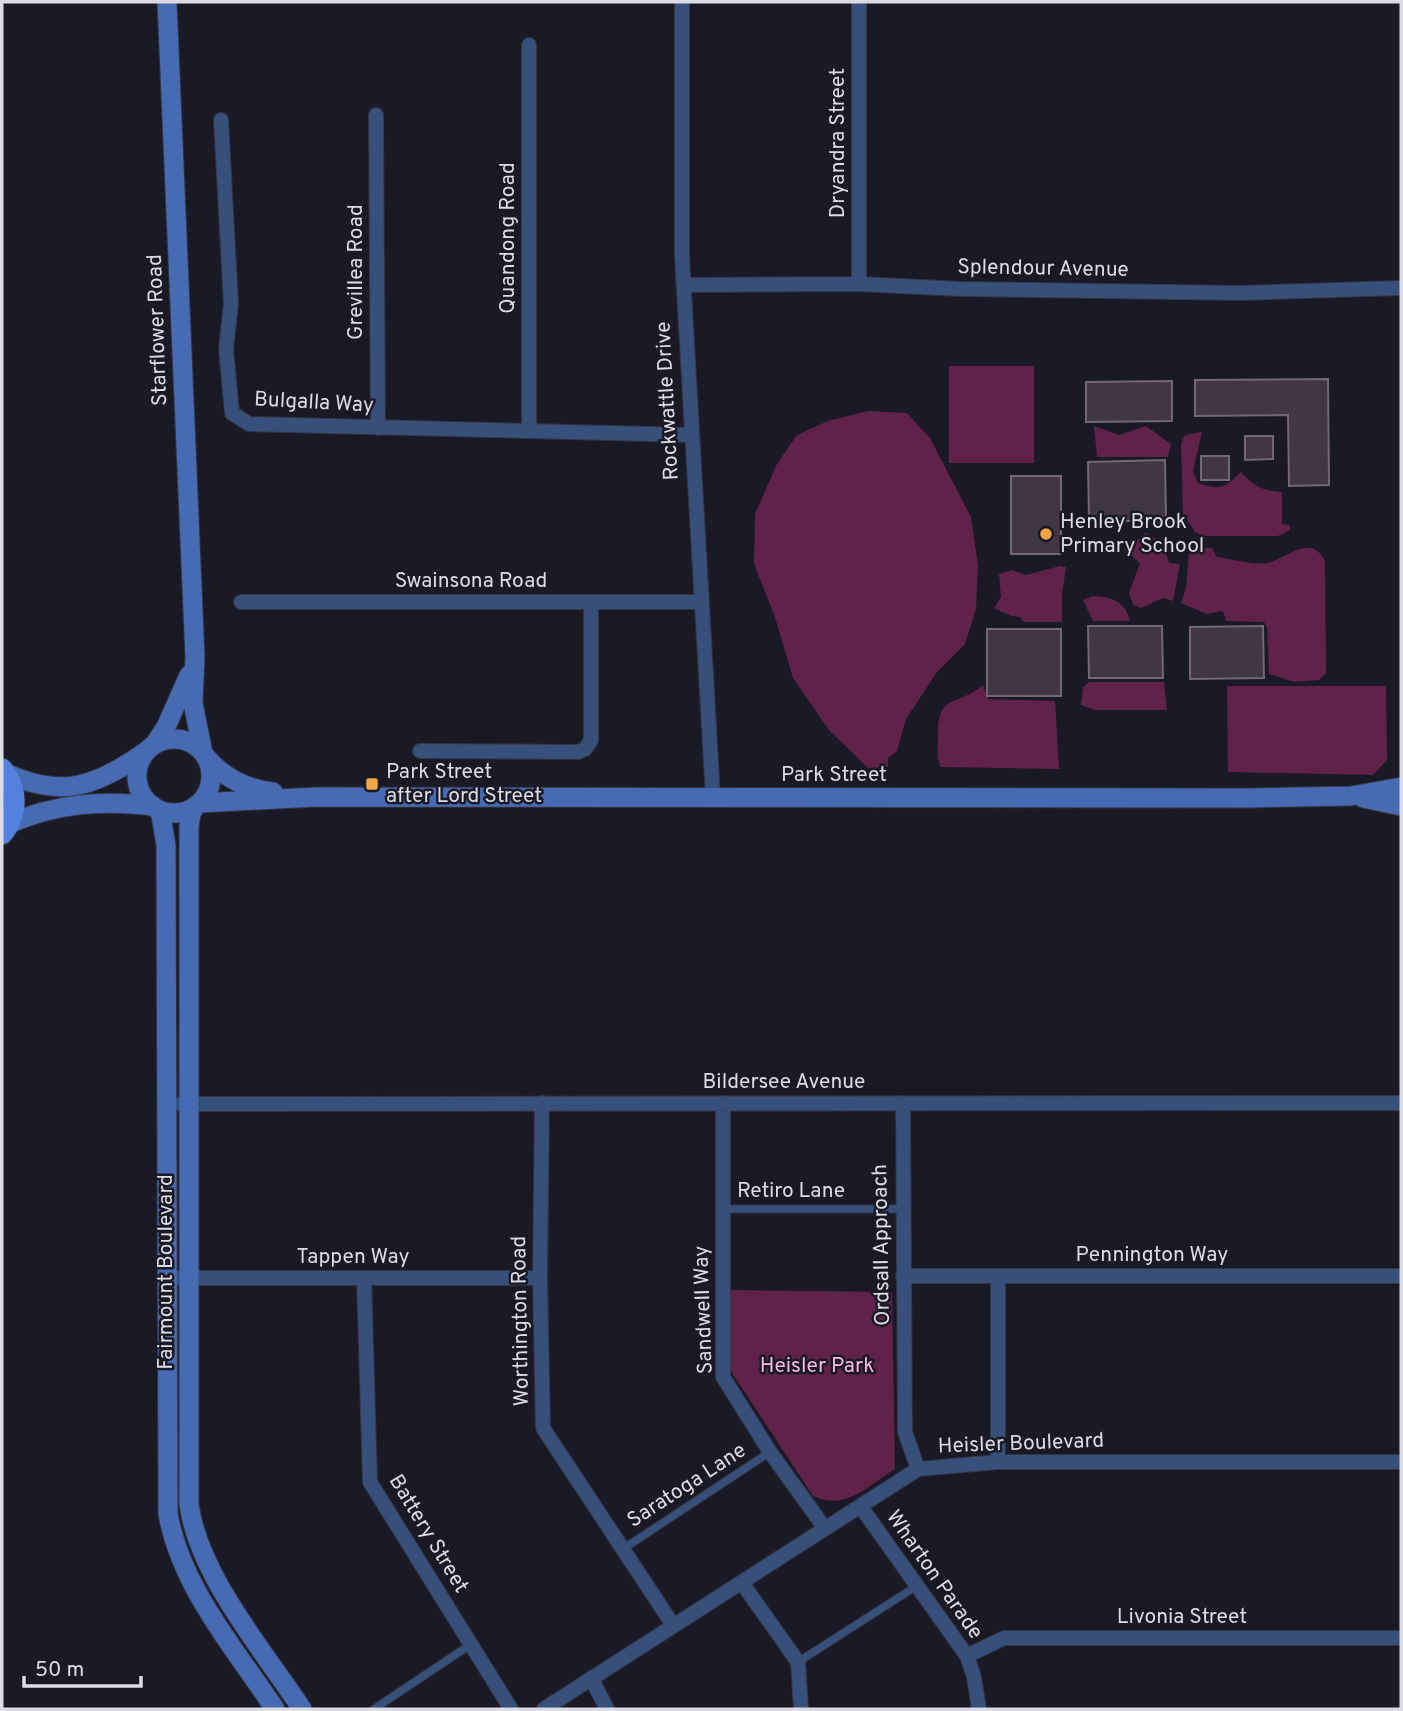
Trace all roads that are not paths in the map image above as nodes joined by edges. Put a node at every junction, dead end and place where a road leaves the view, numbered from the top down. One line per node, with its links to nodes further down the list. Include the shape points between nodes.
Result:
1 (167, 2): 16 (main road, Starflower Road)
2 (682, 2): 8 (street, Rockwattle Drive)
3 (859, 2): 7 (street, Dryandra Street)
4 (529, 45): 11 (street, Quandong Road)
5 (376, 115): 10 (street, Grevillea Road)
6 (221, 120): 10 (street, Bulgalla Way, via 231,304 226,349 232,413 249,424)
7 (859, 284): 8 (street, Splendour Avenue); 9 (street, Splendour Avenue, via 1241,293)
8 (684, 285): 12 (street, Rockwattle Drive)
9 (1401, 288)
10 (378, 428): 11 (street, Bulgalla Way)
11 (529, 430): 12 (street, Bulgalla Way)
12 (690, 435): 13 (street, Rockwattle Drive)
13 (701, 601): 15 (street, Swainsona Road); 24 (street, Rockwattle Drive)
14 (241, 602): 15 (street, Swainsona Road)
15 (592, 602): 18 (street, via 591,740 585,749)
16 (195, 657): 17 (main road, Starflower Road, via 180,699); 19 (main road, Starflower Road, via 193,703)
17 (150, 748): 19 (main road, via 178,739); 20 (main road, via 105,778 69,787 33,784); 27 (main road, via 139,765 138,782 144,797)
18 (420, 751)
19 (204, 755): 23 (main road, Park Street, via 223,774 246,786); 25 (main road, via 211,781)
20 (3, 771): 28 (main road, via 14,797)
21 (1401, 787): 22 (main road, Park Street)
22 (1351, 796): 24 (main road, Park Street); 26 (main road, Park Street)
23 (316, 797): 24 (main road, Park Street); 25 (main road, Park Street)
24 (713, 797)
25 (198, 804): 27 (main road, via 181,812); 34 (main road, Fairmount Boulevard, via 189,827)
26 (1401, 806)
27 (157, 808): 28 (main road, via 127,803 70,804 37,811); 33 (main road, Fairmount Boulevard, via 165,833)
28 (5, 831)
29 (542, 1103): 30 (street, Bildersee Avenue); 34 (street, Bildersee Avenue); 43 (street, Worthington Road)
30 (723, 1103): 31 (street, Bildersee Avenue); 35 (street, Sandwell Way)
31 (903, 1103): 32 (street, Bildersee Avenue); 36 (street, Ordsall Approach)
32 (1401, 1103)
33 (166, 1104): 34 (street, Bildersee Avenue); 40 (main road, Fairmount Boulevard)
34 (190, 1104): 41 (main road, Fairmount Boulevard)
35 (724, 1209): 36 (lane, Retiro Lane); 44 (street, Sandwell Way, via 723,1377)
36 (901, 1209): 37 (street, Ordsall Approach)
37 (903, 1276): 38 (street, Pennington Way); 47 (street, Ordsall Approach, via 905,1432)
38 (998, 1276): 39 (street, Pennington Way); 45 (street)
39 (1401, 1276)
40 (166, 1278): 41 (street, Tappen Way); 59 (main road, Fairmount Boulevard, via 165,1484 170,1529 193,1585)
41 (190, 1278): 42 (street, Tappen Way); 60 (main road, Fairmount Boulevard, via 188,1491 192,1524 212,1573)
42 (365, 1278): 43 (street, Tappen Way); 55 (street, Battery Street, via 370,1482)
43 (540, 1278): 50 (street, Worthington Road, via 543,1429)
44 (770, 1452): 49 (street, Sandwell Way); 50 (lane, Saratoga Lane)
45 (998, 1462): 46 (street, Heisler Boulevard); 47 (street, Heisler Boulevard)
46 (1401, 1462)
47 (918, 1469): 48 (street, Heisler Boulevard)
48 (861, 1507): 49 (street, Heisler Boulevard); 52 (street, Wharton Parade)
49 (824, 1527): 51 (street, Heisler Boulevard)
50 (623, 1549): 53 (street, Worthington Road)
51 (742, 1583): 53 (street, Heisler Boulevard); 57 (street)
52 (915, 1587): 56 (street, Wharton Parade); 57 (lane)
53 (673, 1625): 58 (street, Heisler Boulevard)
54 (1401, 1638): 56 (street, Livonia Street, via 1004,1638)
55 (471, 1644): 61 (lane); 62 (street, Battery Street)
56 (967, 1656): 66 (street, Wharton Parade)
57 (798, 1662): 65 (street)
58 (592, 1678): 63 (street, Heisler Boulevard); 64 (street)
59 (275, 1709)
60 (302, 1709)
61 (374, 1709)
62 (511, 1709)
63 (544, 1709)
64 (607, 1709)
65 (801, 1709)
66 (979, 1709)

